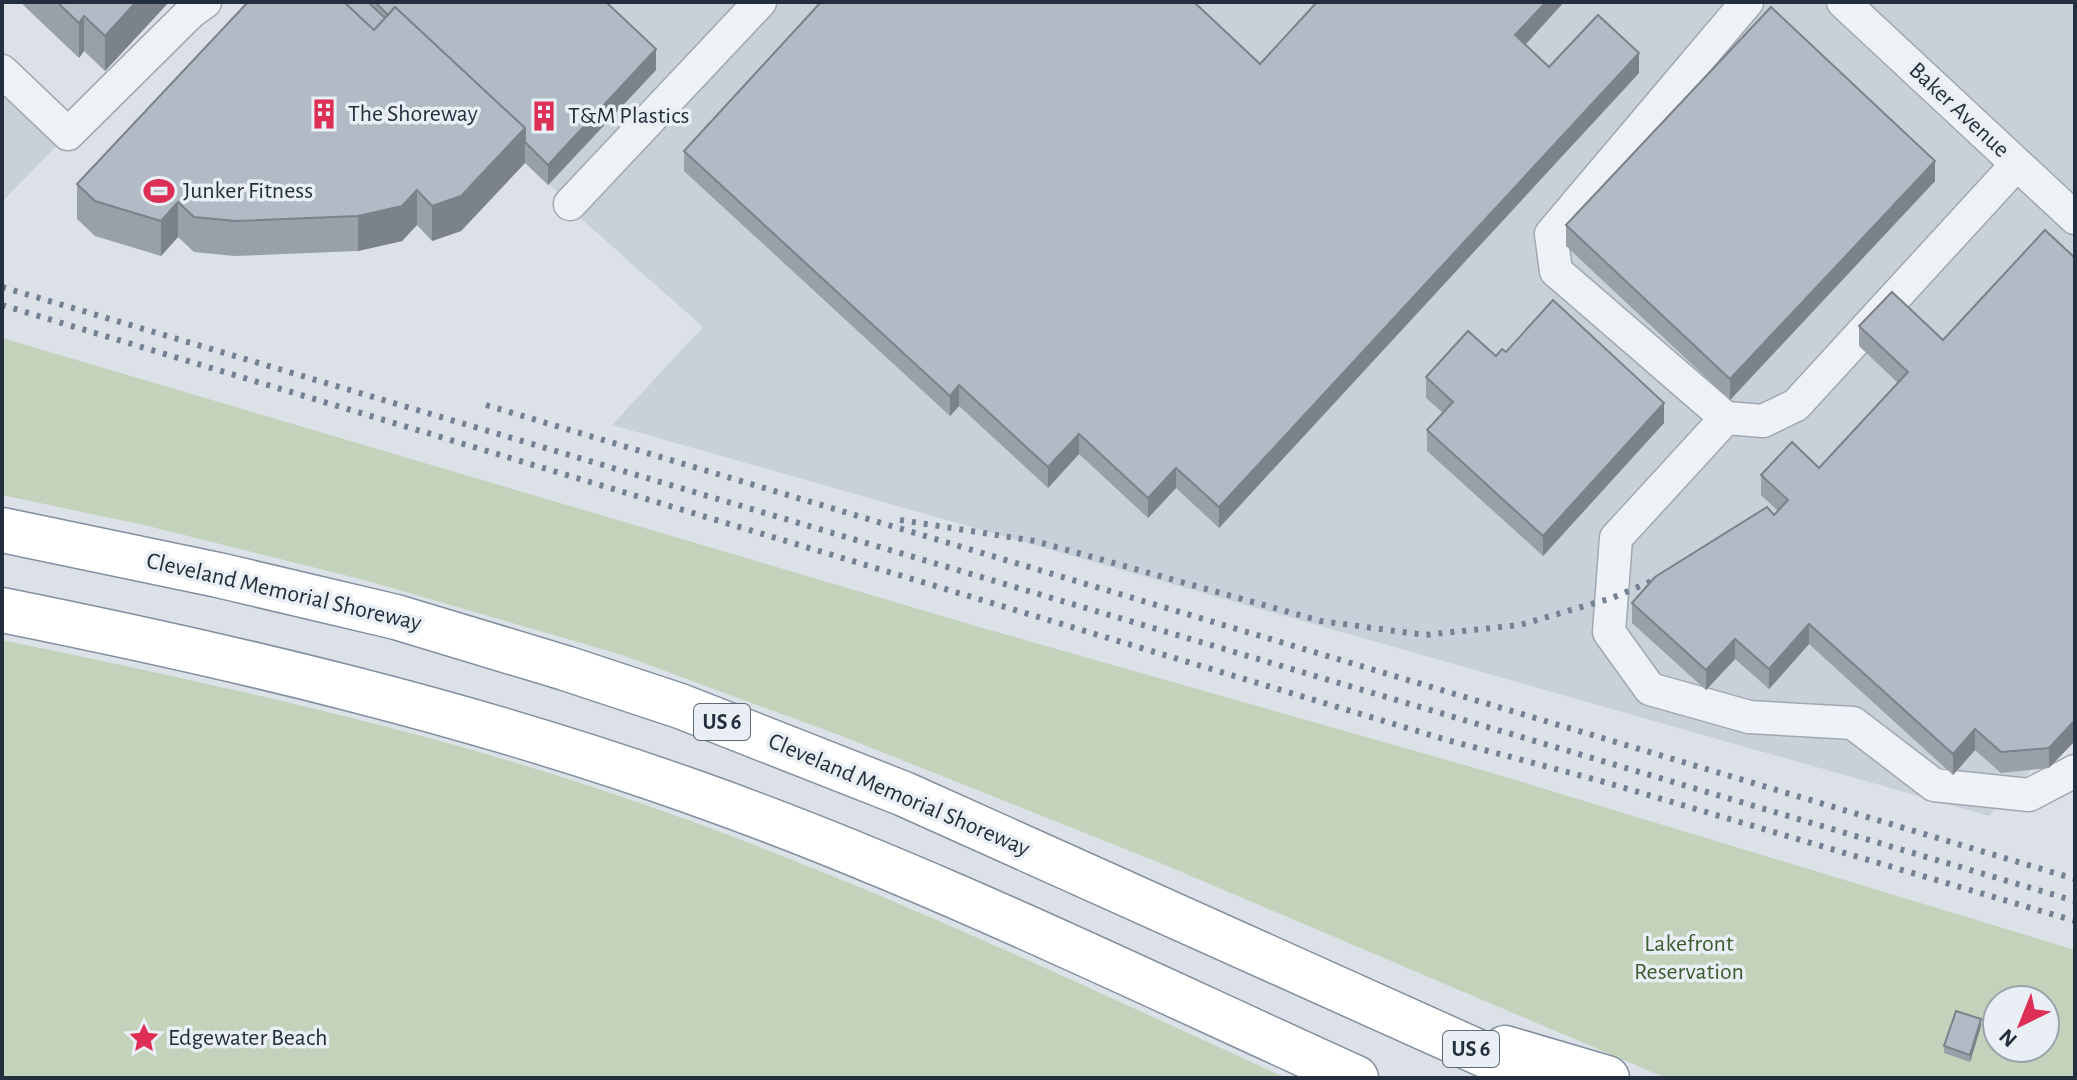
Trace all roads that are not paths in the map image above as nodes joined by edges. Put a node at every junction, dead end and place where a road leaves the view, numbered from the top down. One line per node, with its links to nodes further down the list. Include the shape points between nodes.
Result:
1 (205, 2): 5 (street, via 68,134)
2 (760, 2): 7 (street)
3 (1843, 2): 6 (street, Baker Avenue)
4 (1733, 7): 9 (street, via 1551,234 1556,271)
5 (2, 71)
6 (2017, 164): 8 (street, Baker Avenue); 9 (street, via 1796,405 1763,421)
7 (570, 204)
8 (2075, 218)
9 (1726, 418): 12 (street, via 1616,538 1609,632 1650,689 1749,717 1853,723 1934,785 2029,795)
10 (2, 530): 13 (highway, Cleveland Memorial Shoreway / US 6, via 396,617 680,706 904,794)
11 (2, 610): 14 (highway, via 349,686 680,787 965,900)
12 (2075, 771)
13 (1407, 1019): 15 (highway, Cleveland Memorial Shoreway / US 6); 16 (highway)
14 (1356, 1078)
15 (1536, 1078)
16 (1607, 1078)

